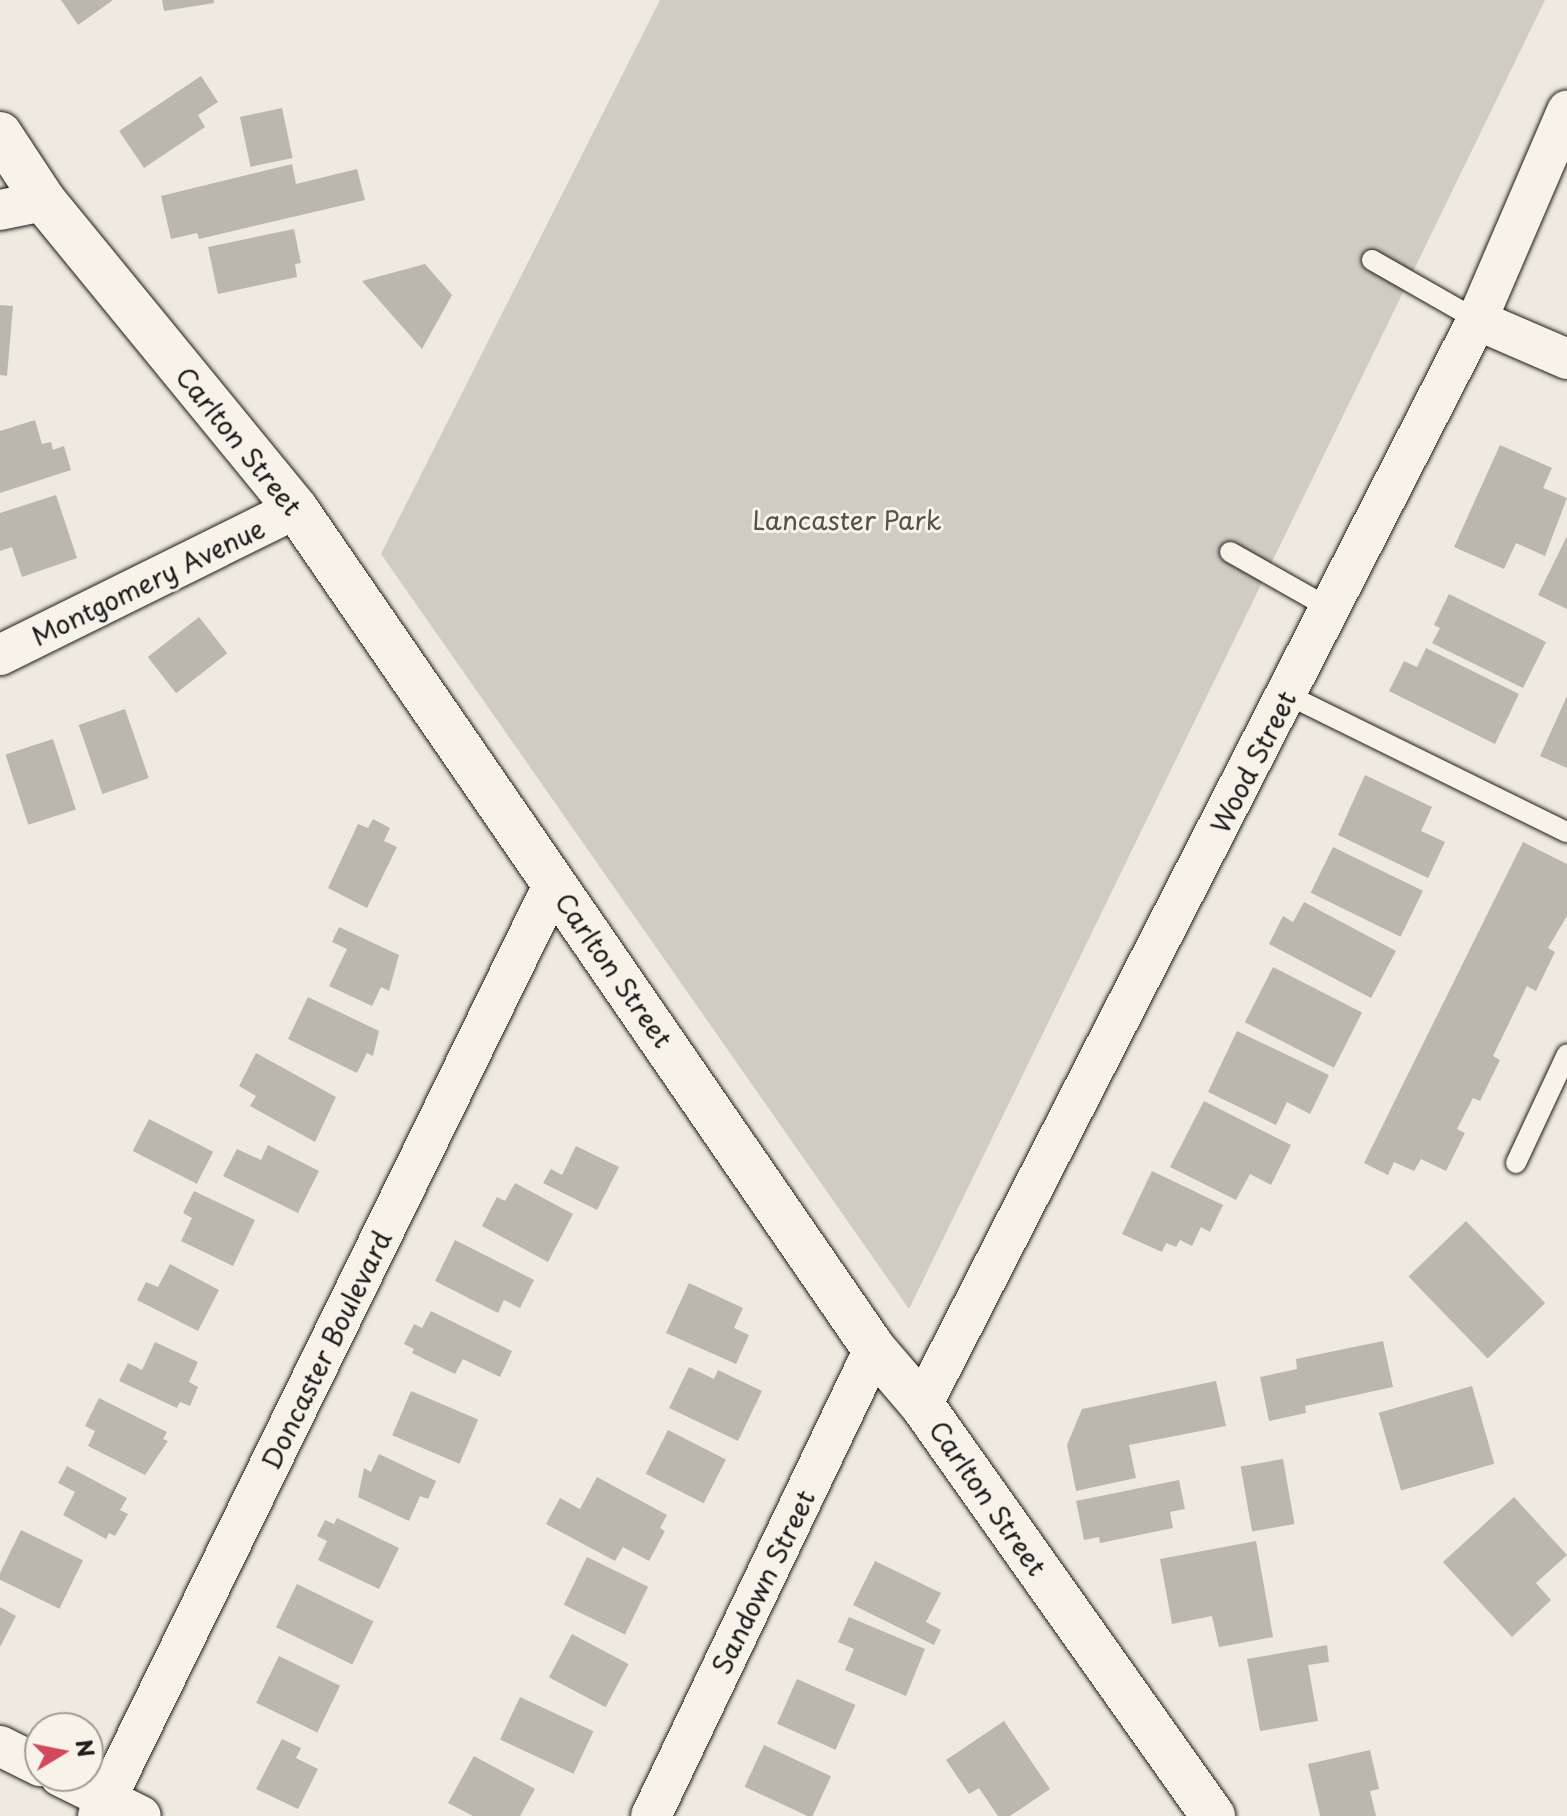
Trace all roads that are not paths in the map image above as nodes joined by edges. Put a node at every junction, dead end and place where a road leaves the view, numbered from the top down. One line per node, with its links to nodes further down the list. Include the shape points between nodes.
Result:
1 (1567, 111): 6 (street, Wood Street)
2 (0, 134): 3 (main road, Carlton Street)
3 (44, 201): 4 (street); 8 (main road, Carlton Street)
4 (0, 210)
5 (1372, 260): 6 (lane)
6 (1477, 320): 7 (street); 10 (street, Wood Street)
7 (1567, 359)
8 (296, 509): 11 (street, Montgomery Avenue); 14 (main road, Carlton Street)
9 (1230, 552): 10 (lane)
10 (1329, 608): 12 (street, Wood Street)
11 (0, 655)
12 (1288, 695): 13 (lane); 18 (street, Wood Street)
13 (1567, 832)
14 (554, 883): 17 (main road, Carlton Street); 22 (street, Doncaster Boulevard)
15 (1567, 1054): 16 (lane)
16 (1516, 1163)
17 (874, 1349): 18 (main road, Carlton Street); 23 (street, Sandown Street)
18 (922, 1405): 24 (main road, Carlton Street)
19 (0, 1746): 20 (street)
20 (24, 1758)
21 (86, 1792): 22 (street)
22 (115, 1810)
23 (651, 1816)
24 (1213, 1816)

